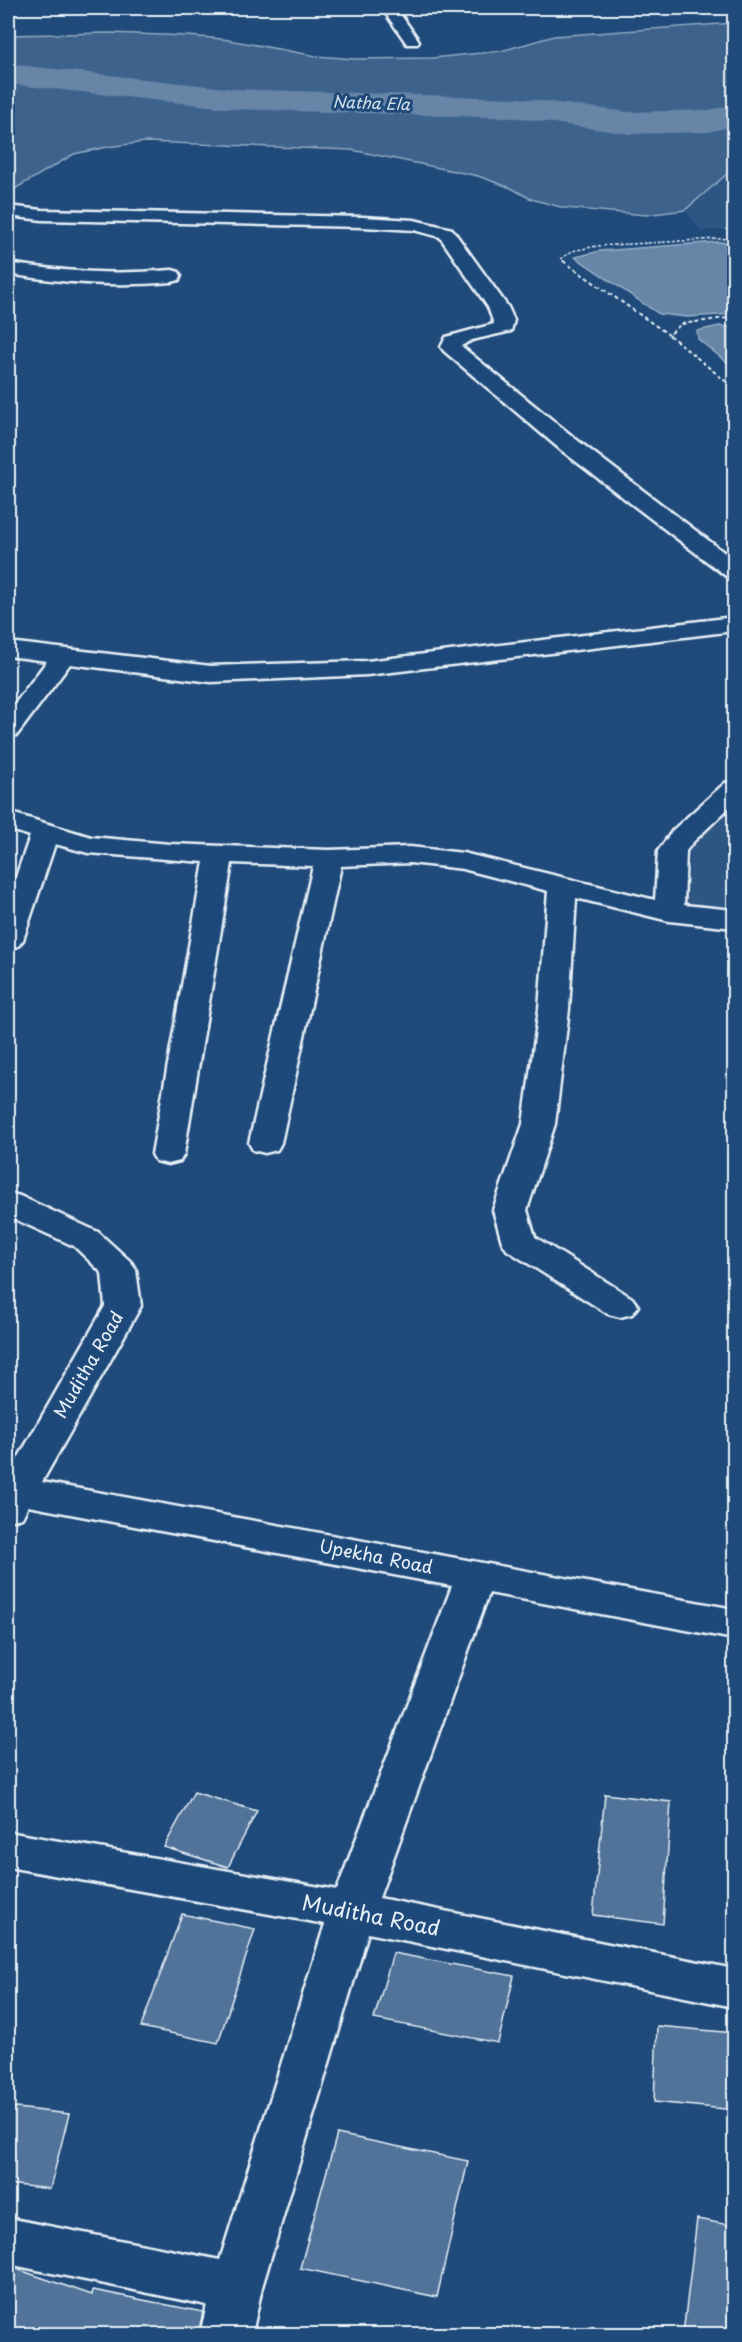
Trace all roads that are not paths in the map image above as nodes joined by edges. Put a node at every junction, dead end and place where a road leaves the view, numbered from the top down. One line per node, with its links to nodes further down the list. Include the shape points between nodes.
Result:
1 (389, 8): 2 (street)
2 (412, 41)
3 (8, 211): 6 (street, via 363,222 414,225 446,233 504,320 504,327 461,337 451,347 569,445)
4 (8, 269): 5 (street, via 72,278 124,280)
5 (172, 276)
6 (735, 571)
7 (735, 624): 9 (street, via 367,668 211,674)
8 (8, 649): 9 (street)
9 (63, 657): 10 (street)
10 (8, 730)
11 (735, 789): 17 (street, via 672,851)
12 (8, 820): 13 (street)
13 (45, 833): 14 (street, via 88,845); 19 (street)
14 (219, 854): 15 (street); 21 (street)
15 (329, 858): 16 (street, via 421,856 463,861); 20 (street)
16 (563, 886): 17 (street); 23 (street, via 554,1009 539,1124 510,1210 519,1242)
17 (669, 912): 18 (street)
18 (735, 919)
19 (8, 940)
20 (265, 1143)
21 (168, 1154)
22 (8, 1203): 24 (street, Muditha Road, via 86,1239 119,1270 123,1305)
23 (620, 1306)
24 (18, 1478): 25 (street, Upekha Road)
25 (475, 1576): 26 (street, Upekha Road); 28 (street)
26 (735, 1624)
27 (8, 1849): 28 (street, Muditha Road)
28 (352, 1911): 29 (street, Muditha Road); 31 (street)
29 (735, 1988)
30 (8, 2241): 31 (street)
31 (237, 2287): 32 (street)
32 (226, 2334)

